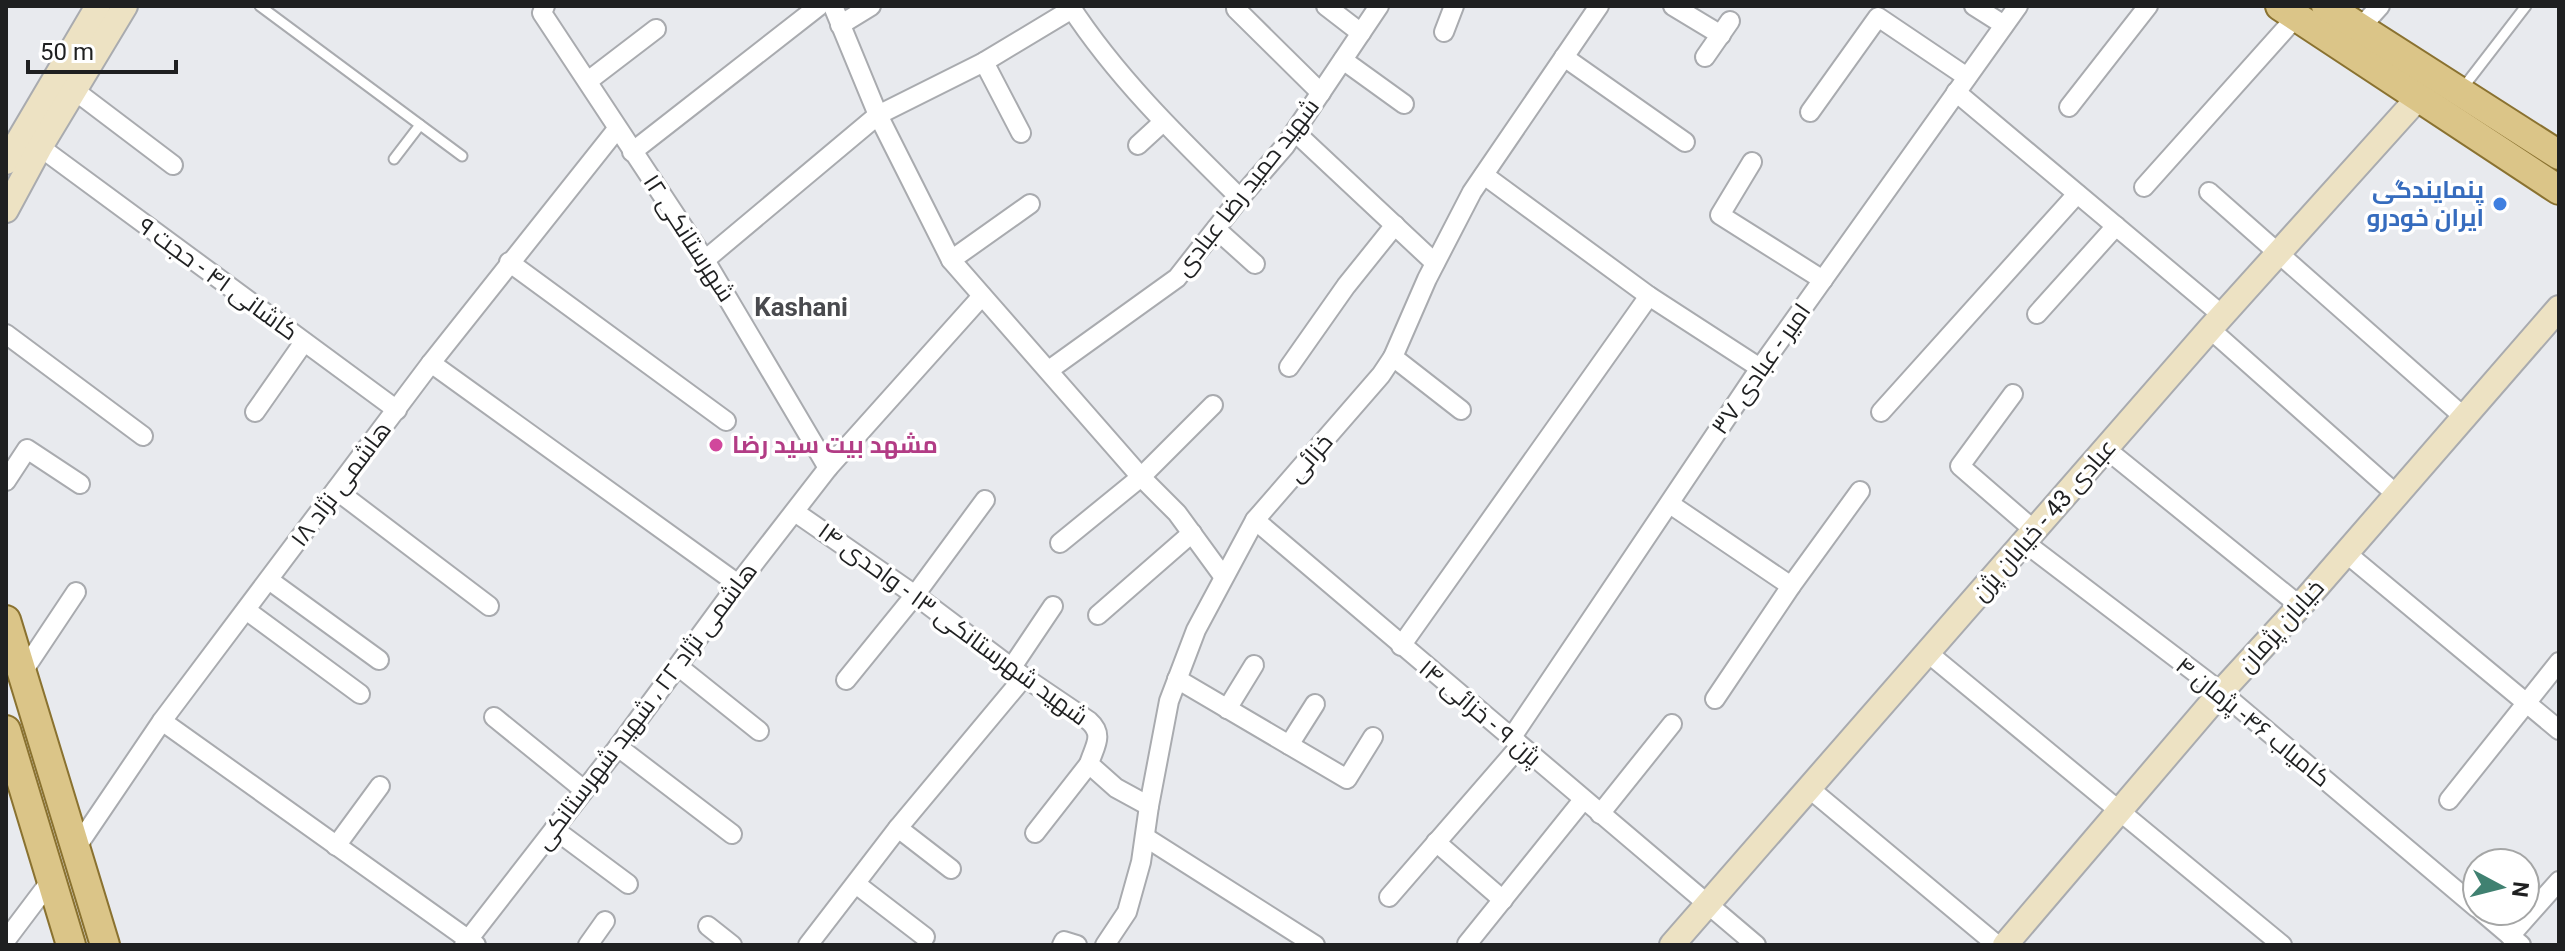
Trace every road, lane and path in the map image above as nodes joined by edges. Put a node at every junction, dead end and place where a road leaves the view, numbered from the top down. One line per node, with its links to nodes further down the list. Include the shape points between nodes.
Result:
1 (98, 6): 47 (street)
2 (125, 6): 33 (street)
3 (260, 6): 43 (lane)
4 (819, 6): 50 (street)
5 (833, 6): 22 (street)
6 (871, 6): 22 (street)
7 (1326, 6): 26 (street)
8 (1379, 6): 26 (street, شهید حمید رضا عبادی)
9 (1454, 6): 25 (street)
10 (1599, 6): 27 (street, خزائی)
11 (1673, 6): 28 (street, via 1726,28)
12 (1974, 6): 23 (street)
13 (2018, 6): 23 (street, امیر - عبادی ۳۷)
14 (2148, 6): 39 (street)
15 (2326, 6): 21 (main road)
16 (2526, 6): 34 (lane)
17 (1071, 7): 30 (street); 42 (street, via 1106,58)
18 (538, 8): 32 (street, شهرستانکی ۱۲)
19 (1236, 9): 36 (street)
20 (2288, 11): 37 (main road); 58 (street)
21 (2370, 16): 34 (main road)
22 (840, 25): 41 (street)
23 (2004, 25): 31 (street, امیر - عبادی ۳۷)
24 (656, 29): 32 (street)
25 (1444, 32)
26 (1361, 33): 29 (street, شهید حمید رضا عبادی)
27 (1564, 57): 48 (street); 57 (street, خزائی)
28 (1705, 57)
29 (1343, 60): 36 (street, شهید حمید رضا عبادی); 38 (street)
30 (984, 62): 41 (street); 46 (street)
31 (1967, 77): 35 (street, امیر - عبادی ۳۷); 40 (street, via 1878,17)
32 (588, 81): 44 (street, شهرستانکی ۱۲)
33 (74, 90): 47 (street); 56 (street)
34 (2460, 91): 51 (main road)
35 (1956, 92): 61 (street); 74 (street, امیر - عبادی ۳۷)
36 (1321, 93): 45 (street, شهید حمید رضا عبادی)
37 (2419, 97): 59 (main road); 68 (street, عبادی 43 - خیابان پژن)
38 (1404, 104)
39 (2069, 107)
40 (1810, 112)
41 (878, 115): 69 (street); 70 (street)
42 (1163, 122): 49 (street); 62 (street)
43 (420, 125): 52 (lane); 53 (lane)
44 (617, 129): 50 (street, شهرستانکی ۱۲); 71 (street, هاشمی نژاد ۱۸)
45 (1295, 132): 62 (street, شهید حمید رضا عبادی); 65 (street)
46 (1021, 133)
47 (31, 141): 54 (street); 64 (street); 81 (street, کاشانی ۴۱ - حجت ۹)
48 (1685, 142)
49 (1138, 145)
50 (632, 152): 69 (street, شهرستانکی ۱۲)
51 (2559, 155)
52 (462, 156)
53 (394, 159)
54 (6, 162)
55 (1752, 162): 74 (street, via 1720,215)
56 (173, 165)
57 (1484, 175): 72 (street, خزائی); 76 (street)
58 (2144, 187)
59 (2559, 190)
60 (2209, 192): 68 (street)
61 (2077, 194): 66 (street); 92 (street)
62 (1240, 198): 67 (street, شهید حمید رضا عبادی)
63 (1030, 204): 70 (street)
64 (6, 210)
65 (1395, 225): 72 (street); 84 (street)
66 (2116, 226): 78 (street); 79 (street)
67 (1216, 229): 73 (street); 86 (street, شهید حمید رضا عبادی, via 1177,278)
68 (2278, 253): 79 (street, عبادی 43 - خیابان پژن); 93 (street)
69 (705, 260): 97 (street, شهرستانکی ۱۲)
70 (951, 260): 75 (street)
71 (509, 262): 83 (street, هاشمی نژاد ۱۸); 94 (street)
72 (1435, 263): 82 (street, خزائی)
73 (1255, 264)
74 (1823, 280): 85 (street, امیر - عبادی ۳۷)
75 (982, 296): 86 (street); 97 (street, هاشمی نژاد ۲۲ ، شهید شهرستانکی)
76 (1649, 296): 85 (street); 124 (street)
77 (2559, 308): 93 (street, خیابان پژمان)
78 (2037, 314)
79 (2216, 322): 96 (street, عبادی 43 - خیابان پژن); 103 (street)
80 (6, 334): 95 (street)
81 (304, 342): 89 (street, کاشانی ۴۱ - حجت ۹); 91 (street)
82 (1393, 357): 90 (street); 107 (street, خزائی)
83 (431, 363): 89 (street, هاشمی نژاد ۱۸); 114 (street)
84 (1289, 367)
85 (1760, 368): 105 (street, امیر - عبادی ۳۷)
86 (1049, 370): 98 (street)
87 (2013, 394): 109 (street, کامیاب ۴۶- پژمان ۴, via 1960,466)
88 (1213, 405): 98 (street)
89 (397, 410): 101 (street, هاشمی نژاد ۱۸)
90 (1461, 410)
91 (255, 412)
92 (1881, 412)
93 (2464, 417): 103 (street, خیابان پژمان)
94 (726, 421)
95 (143, 436)
96 (2106, 449): 109 (street, عبادی 43 - خیابان پژن); 120 (street)
97 (828, 468): 106 (street, هاشمی نژاد ۲۲ ، شهید شهرستانکی)
98 (1141, 477): 108 (street); 110 (street)
99 (6, 481): 100 (street, via 27,449)
100 (80, 484)
101 (336, 490): 113 (street, هاشمی نژاد ۱۸); 118 (street)
102 (1860, 491): 115 (street)
103 (2397, 495): 111 (street, خیابان پژمان)
104 (985, 500): 117 (street)
105 (1670, 504): 115 (street); 146 (street, امیر - عبادی ۳۷)
106 (795, 512): 114 (street, هاشمی نژاد ۲۲ ، شهید شهرستانکی); 117 (street, شهید شهرستانکی ۱۳ - واحدی ۱۴)
107 (1255, 520): 112 (street, خزائی); 124 (street, پژن ۹ - خزائی ۱۴)
108 (1192, 533): 112 (street); 122 (street)
109 (2030, 536): 125 (street, عبادی 43 - خیابان پژن); 134 (street, کامیاب ۴۶- پژمان ۴)
110 (1060, 543)
111 (2346, 553): 120 (street, خیابان پژمان); 137 (street)
112 (1223, 576): 132 (street, خزائی)
113 (269, 580): 121 (street, هاشمی نژاد ۱۸); 126 (street)
114 (738, 584): 129 (street, هاشمی نژاد ۲۲ ، شهید شهرستانکی)
115 (1791, 586): 136 (street)
116 (76, 592): 131 (street)
117 (915, 595): 130 (street, شهید شهرستانکی ۱۳ - واحدی ۱۴); 133 (street)
118 (489, 606)
119 (1053, 606): 130 (street)
120 (2300, 606): 134 (street, خیابان پژمان)
121 (246, 610): 135 (street); 141 (street, هاشمی نژاد ۱۸)
122 (1098, 615)
123 (6, 620): 131 (main road)
124 (1401, 646): 146 (street, پژن ۹ - خزائی ۱۴)
125 (1928, 653): 152 (street, عبادی 43 - خیابان پژن); 157 (street)
126 (379, 660)
127 (2559, 662): 137 (street)
128 (1254, 665): 139 (street)
129 (679, 667): 144 (street); 148 (street, هاشمی نژاد ۲۲ ، شهید شهرستانکی)
130 (1018, 672): 150 (street, شهید شهرستانکی ۱۳ - واحدی ۱۴, via 1097,728); 159 (street)
131 (22, 673): 166 (main road)
132 (1177, 679): 139 (street); 156 (street, خزائی)
133 (846, 680)
134 (2221, 692): 157 (street, خیابان پژمان); 172 (street, کامیاب ۴۶- پژمان ۴)
135 (360, 694)
136 (1715, 699)
137 (2526, 702): 143 (street); 155 (street)
138 (1315, 704): 147 (street)
139 (1227, 709): 147 (street)
140 (494, 717): 153 (street)
141 (162, 721): 165 (street); 166 (street, هاشمی نژاد ۱۸)
142 (1672, 724): 158 (street)
143 (2559, 730)
144 (759, 731)
145 (1373, 737): 147 (street, via 1347,779)
146 (1516, 742): 154 (street, پژن ۹ - خزائی ۱۴); 164 (street, امیر - عبادی ۳۷)
147 (1289, 745)
148 (618, 747): 153 (street, هاشمی نژاد ۲۲ ، شهید شهرستانکی); 162 (street)
149 (8, 750): 168 (main road)
150 (1089, 764): 156 (street, شهید شهرستانکی ۱۳ - واحدی ۱۴, via 1116,788); 161 (street)
151 (380, 786): 165 (street)
152 (1810, 789): 175 (street, عبادی 43 - خیابان پژن); 195 (street)
153 (584, 790): 160 (street, هاشمی نژاد ۲۲ ، شهید شهرستانکی)
154 (1583, 800): 158 (street, پژن ۹ - خزائی ۱۴); 174 (street)
155 (2449, 800)
156 (1149, 806): 163 (street, خزائی)
157 (2120, 813): 196 (street, خیابان پژمان); 197 (street)
158 (1600, 814): 175 (street, پژن ۹ - خزائی ۱۴)
159 (898, 828): 167 (street); 171 (street)
160 (554, 829): 170 (street); 182 (street, هاشمی نژاد ۲۲ ، شهید شهرستانکی)
161 (1035, 833)
162 (732, 834)
163 (1145, 837): 191 (street, خزائی, via 1127,912); 192 (street)
164 (1436, 842): 173 (street, امیر - عبادی ۳۷); 174 (street)
165 (336, 846): 182 (street)
166 (76, 848): 186 (main road)
167 (951, 869)
168 (52, 879): 180 (street); 185 (main road)
169 (2559, 881): 181 (street)
170 (628, 884)
171 (856, 884): 179 (street); 183 (street)
172 (2461, 894)
173 (1389, 897)
174 (1503, 900): 184 (street)
175 (1708, 903): 193 (street, عبادی 43 - خیابان پژن); 194 (street, پژن ۹ - خزائی ۱۴)
176 (605, 921): 187 (street)
177 (708, 926): 188 (street)
178 (2500, 927): 181 (street, کامیاب ۴۶- پژمان ۴)
179 (925, 937)
180 (6, 940)
181 (2516, 940)
182 (469, 943)
183 (812, 944)
184 (1467, 944)
185 (71, 945)
186 (105, 945)
187 (588, 945)
188 (732, 945)
189 (1062, 945): 190 (street)
190 (1077, 945)
191 (1105, 945)
192 (1315, 945)
193 (1672, 945)
194 (1756, 945)
195 (1997, 945)
196 (2005, 945)
197 (2282, 945)

